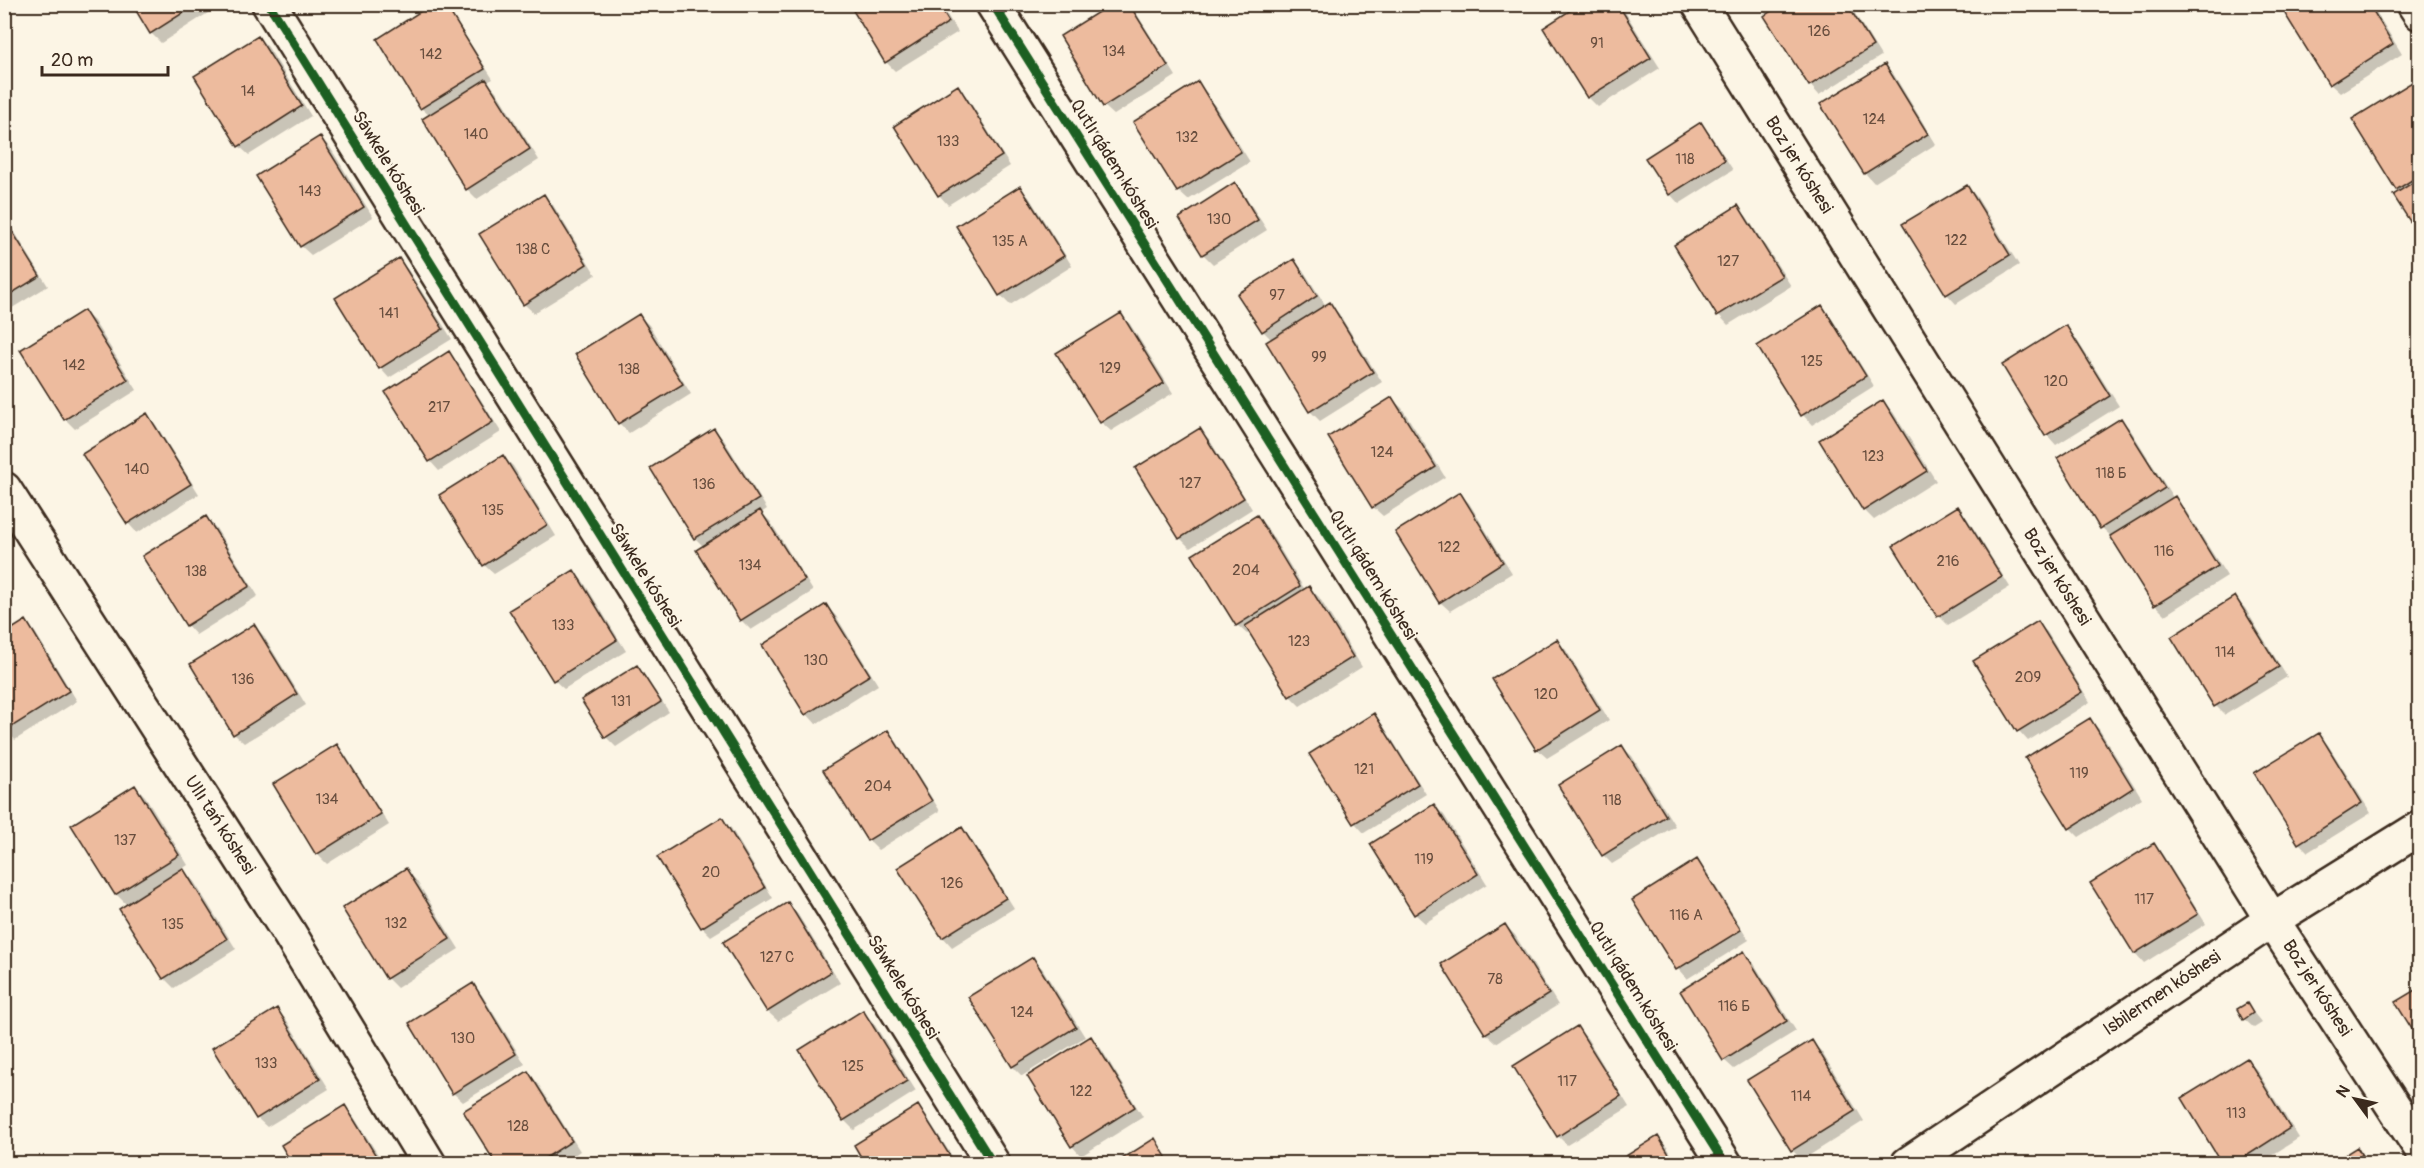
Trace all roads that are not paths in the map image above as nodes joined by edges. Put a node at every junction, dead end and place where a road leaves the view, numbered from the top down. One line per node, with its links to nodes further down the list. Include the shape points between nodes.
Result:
1 (269, 4): 11 (street, Sáwkele kóshesi)
2 (993, 4): 12 (street, Qutlı qádem kóshesi)
3 (1699, 4): 8 (street, Boz jer kóshesi)
4 (2414, 4): 5 (street)
5 (2420, 13)
6 (4, 489): 10 (street, Ullı tań kóshesi, via 289,933)
7 (2420, 828): 8 (street, Isbilermen kóshesi)
8 (2272, 920): 9 (street, Boz jer kóshesi); 13 (street, Isbilermen kóshesi)
9 (2420, 1147)
10 (429, 1164)
11 (993, 1164)
12 (1725, 1164)
13 (1908, 1164)

